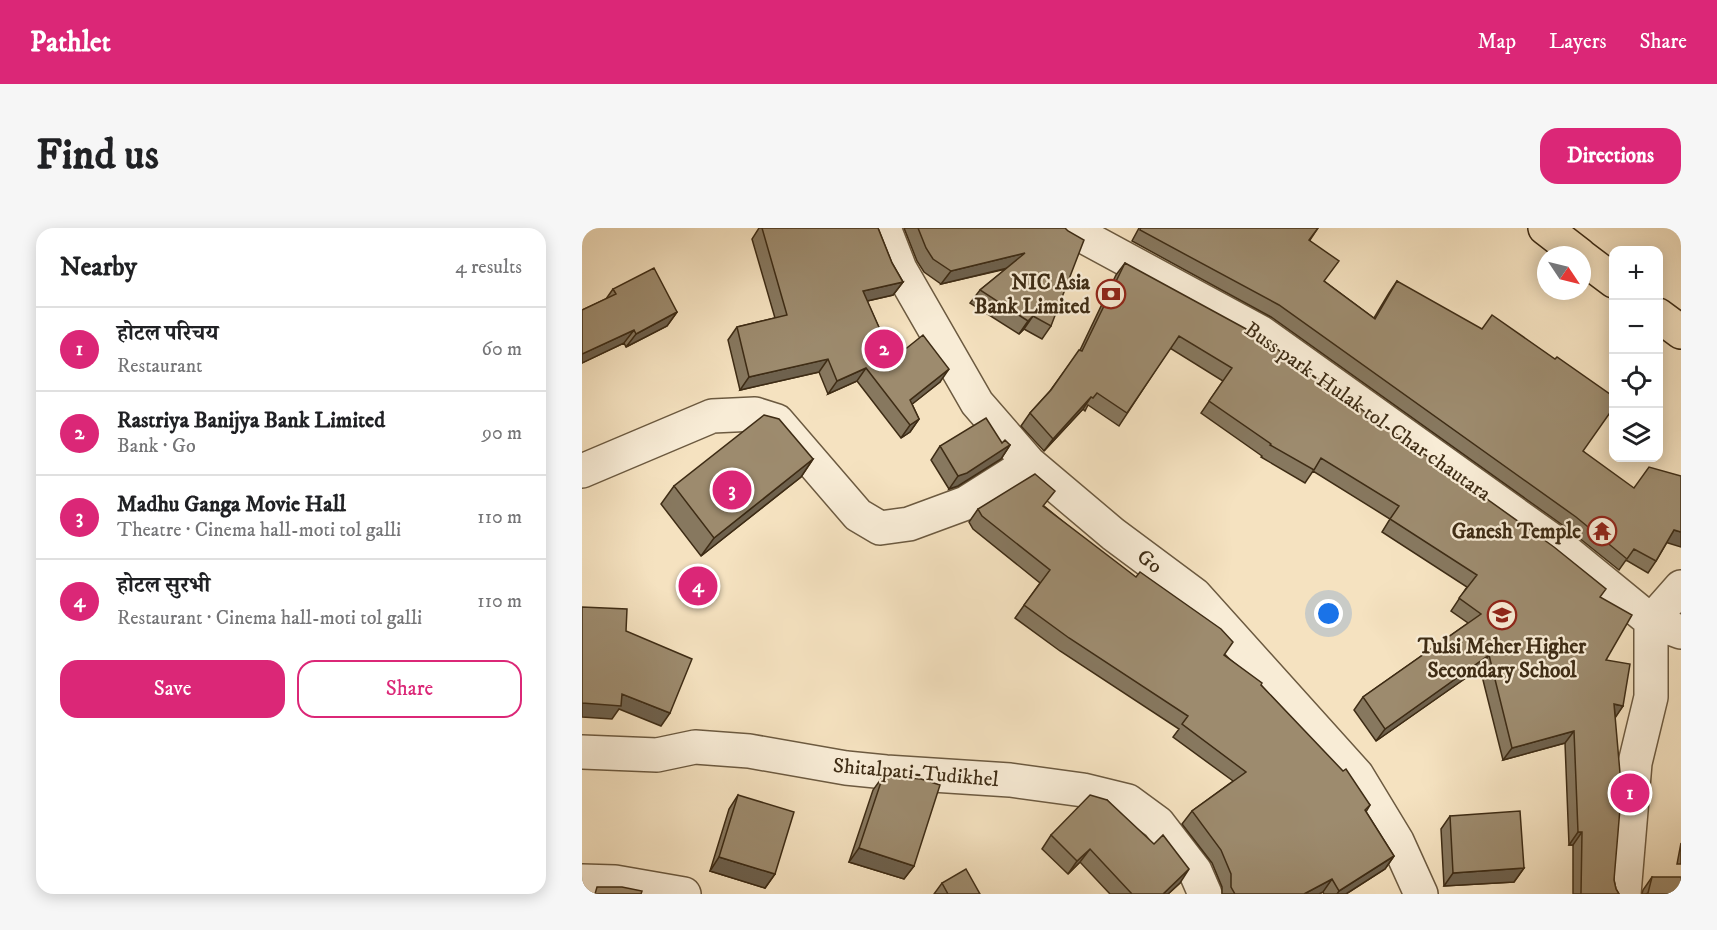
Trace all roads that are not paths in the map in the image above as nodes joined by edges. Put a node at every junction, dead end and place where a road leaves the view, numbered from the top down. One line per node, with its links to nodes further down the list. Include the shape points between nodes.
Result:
1 (884, 228): 9 (street, Go, via 900,269 977,403)
2 (1068, 228): 12 (street, Buss park-Hulak tol-Char chautara, via 1260,332 1557,544)
3 (1545, 228): 4 (main road)
4 (1568, 246)
5 (1591, 264): 6 (main road)
6 (1609, 277)
7 (1663, 318): 8 (main road)
8 (1681, 332)
9 (1029, 463): 10 (street, via 966,503 909,524 880,528 858,515 777,421 755,414 712,416); 17 (street, Go, via 1113,534 1195,595 1357,775 1398,841)
10 (582, 471)
11 (1681, 587): 12 (street)
12 (1666, 627): 18 (street, via 1635,763)
13 (582, 752): 16 (street, Shitalpati-Tudikhel, via 657,755 695,747 749,751 856,769 1010,780 1083,790 1128,801 1158,823 1195,871)
14 (582, 881): 15 (street, via 615,882)
15 (684, 894)
16 (1205, 894)
17 (1421, 894)
18 (1624, 894)

